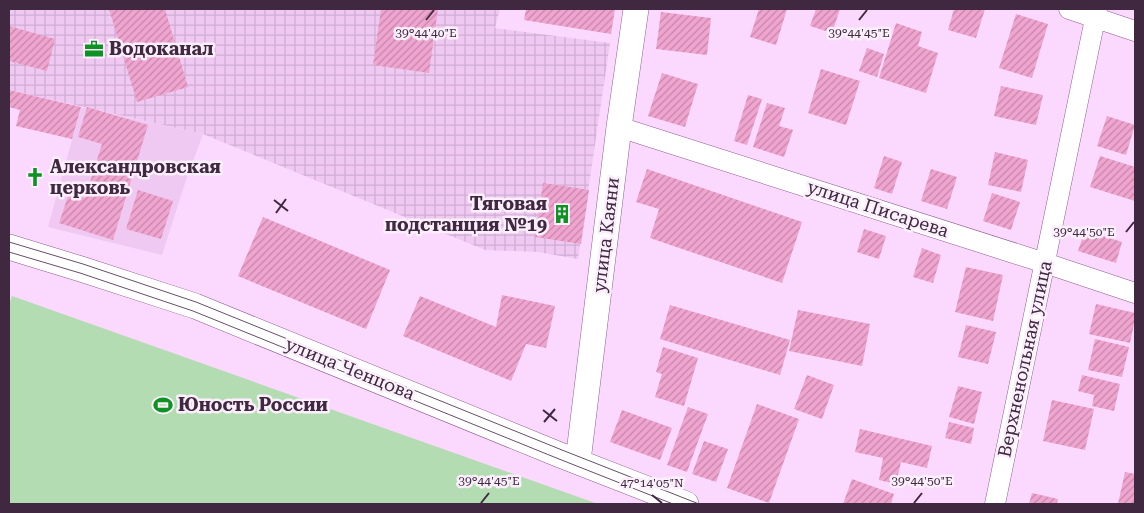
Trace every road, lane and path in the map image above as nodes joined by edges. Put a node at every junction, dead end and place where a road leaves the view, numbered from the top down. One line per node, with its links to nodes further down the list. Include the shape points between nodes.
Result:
1 (636, 9): 5 (street, улица Каяни)
2 (1070, 9): 3 (street)
3 (1096, 13): 4 (street); 7 (street, Верхненольная улица)
4 (1135, 31)
5 (619, 127): 7 (street, улица Писарева); 9 (street, улица Каяни)
6 (9, 247): 9 (street, улица Ченцова, via 195,306)
7 (1045, 263): 8 (street, улица Писарева); 11 (street, Верхненольная улица)
8 (1135, 293)
9 (578, 461): 10 (street, улица Ченцова)
10 (683, 504)
11 (995, 504)

